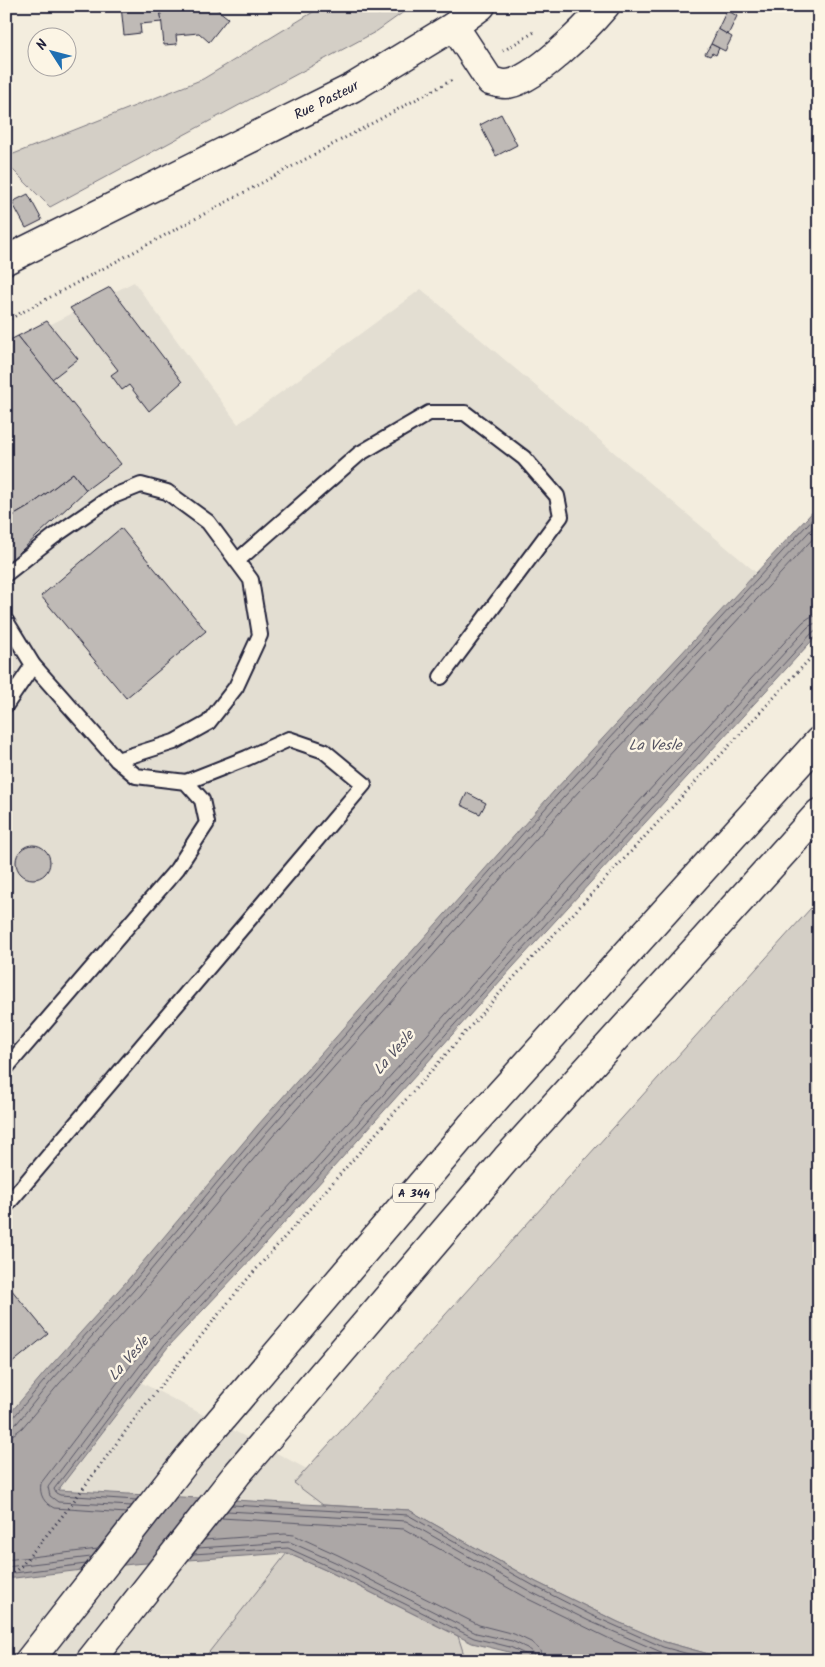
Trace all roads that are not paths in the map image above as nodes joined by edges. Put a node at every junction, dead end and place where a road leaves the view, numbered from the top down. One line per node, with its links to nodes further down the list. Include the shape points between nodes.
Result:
1 (480, 6): 3 (main road, Rue Pasteur)
2 (605, 6): 3 (main road, via 586,29 525,79 506,85 490,81)
3 (454, 26): 4 (main road, Rue Pasteur, via 352,88)
4 (6, 260)
5 (237, 561): 6 (lane, via 208,522 167,492 140,485 111,497); 9 (lane, via 359,454 429,413 464,413 524,458 556,496 562,516); 12 (lane, via 251,580 260,635 236,687 208,723 174,742)
6 (6, 574)
7 (6, 620): 8 (lane)
8 (33, 666): 10 (lane); 12 (lane)
9 (441, 678)
10 (6, 705)
11 (819, 741): 17 (main road, A 344, via 470,1127 189,1457)
12 (117, 760): 13 (lane, via 136,776)
13 (186, 782): 15 (lane, via 202,800 207,824 177,869); 16 (lane, via 289,740 324,751 364,784)
14 (819, 813): 18 (main road, via 500,1166 237,1474)
15 (6, 1068)
16 (6, 1206)
17 (29, 1661)
18 (90, 1661)

